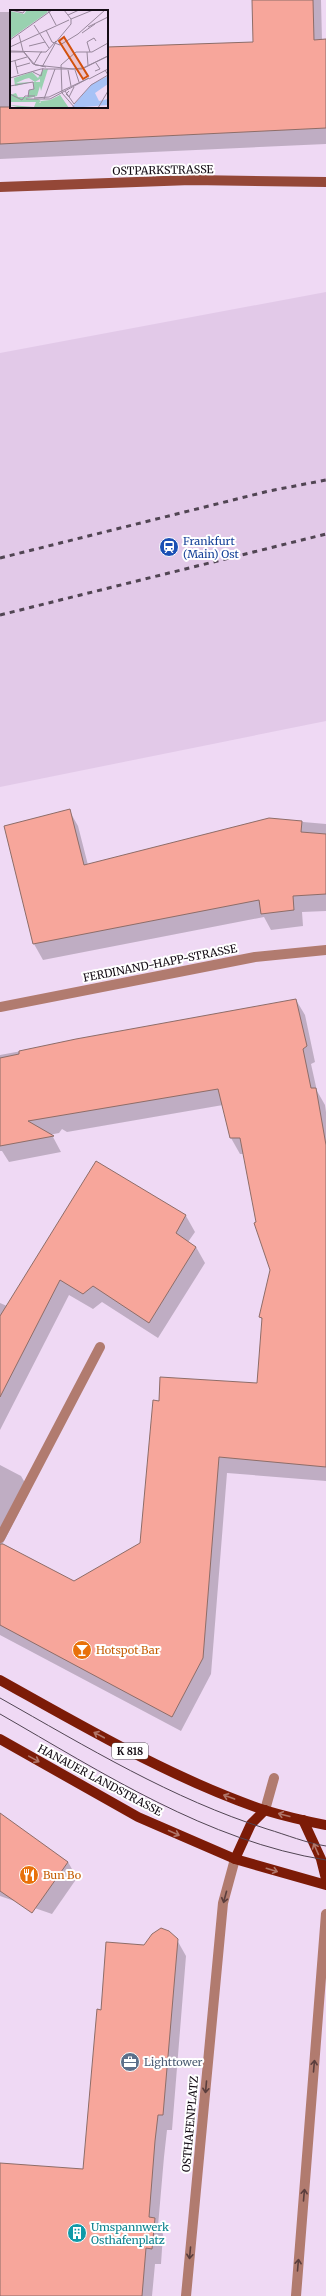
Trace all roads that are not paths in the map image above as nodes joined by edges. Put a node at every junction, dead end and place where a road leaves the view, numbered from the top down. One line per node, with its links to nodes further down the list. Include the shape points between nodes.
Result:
1 (326, 182): 2 (street, OSTPARKSTRASSE, via 191,180)
2 (0, 187)
3 (326, 950): 4 (street, FERDINAND-HAPP-STRASSE, via 255,957)
4 (0, 1007)
5 (100, 1347): 6 (street)
6 (0, 1538)
7 (0, 1680): 10 (main road, K 818, one-way to 7, via 163,1768)
8 (0, 1739): 13 (main road, HANAUER LANDSTRASSE, one-way to 13, via 138,1817)
9 (274, 1778): 10 (street)
10 (265, 1810): 11 (main road, K 818, one-way to 10); 13 (main road, via 251,1824)
11 (303, 1820): 12 (main road, K 818); 14 (main road, one-way to 11, via 321,1859)
12 (326, 1826)
13 (235, 1859): 15 (main road, HANAUER LANDSTRASSE, one-way to 15); 17 (street, OSTHAFENPLATZ, one-way to 17, via 223,1903)
14 (326, 1879)
15 (326, 1885)
16 (326, 1914): 18 (street, one-way to 16)
17 (186, 2296)
18 (296, 2296)

